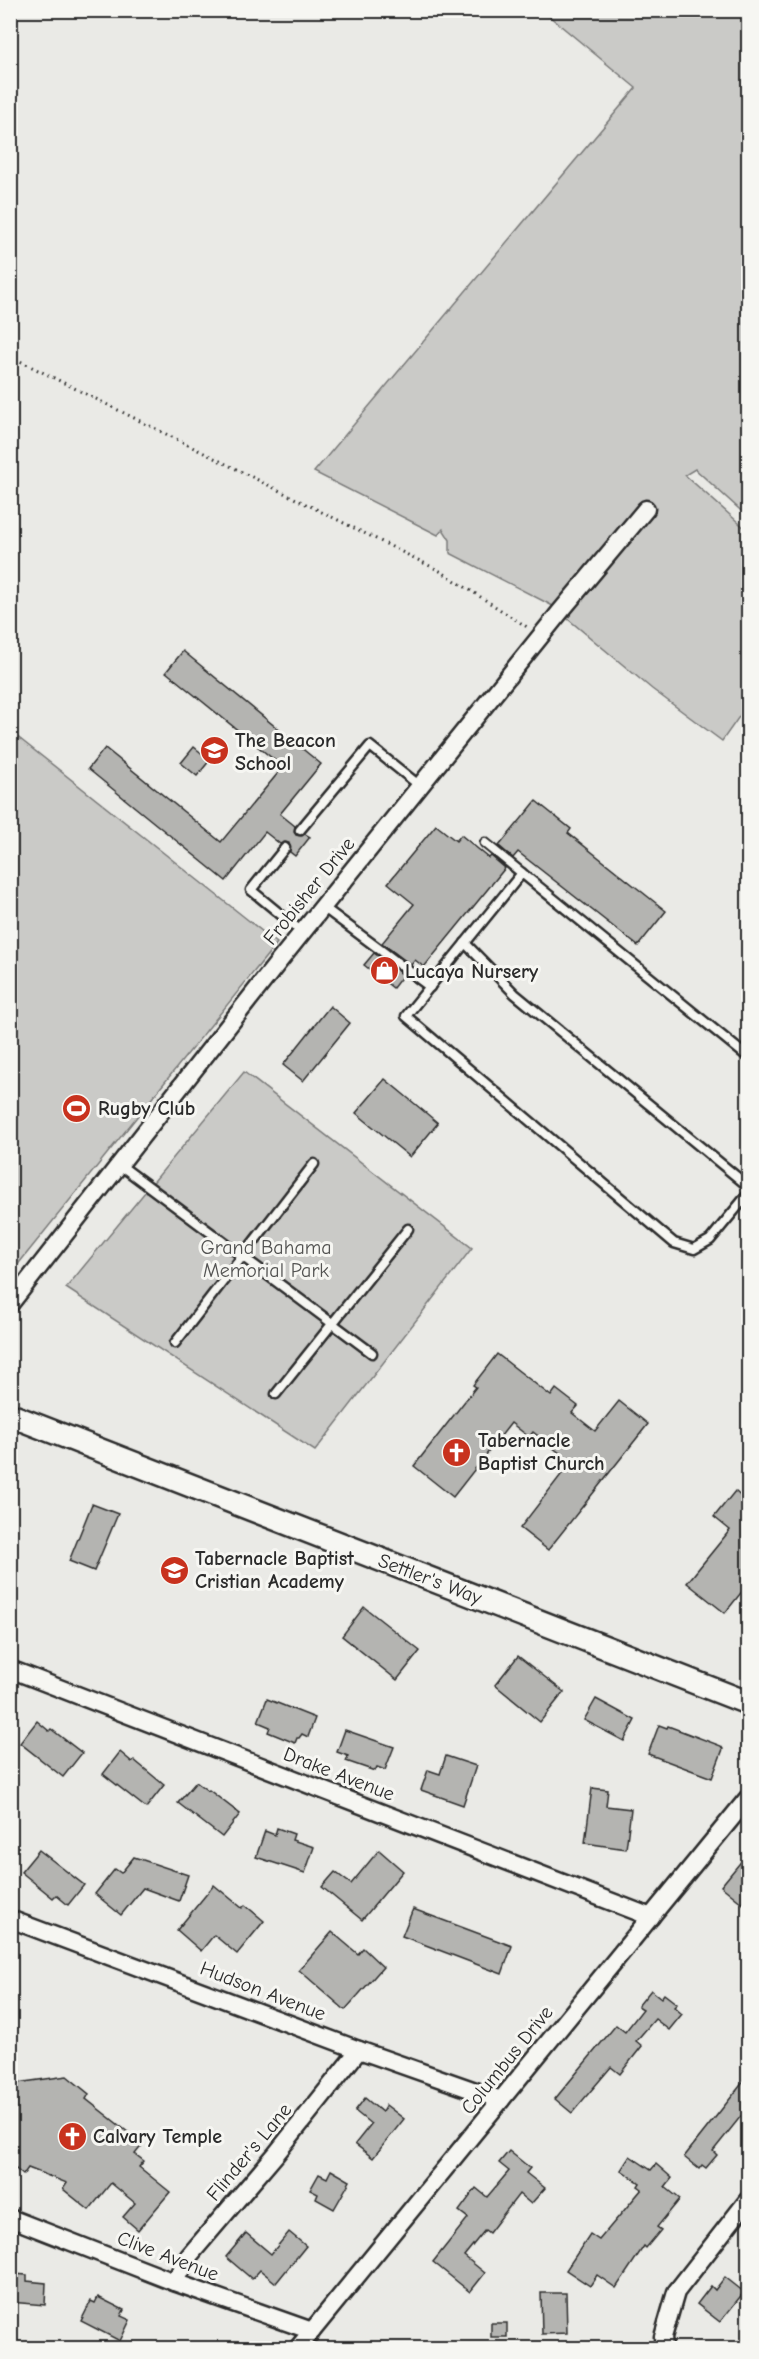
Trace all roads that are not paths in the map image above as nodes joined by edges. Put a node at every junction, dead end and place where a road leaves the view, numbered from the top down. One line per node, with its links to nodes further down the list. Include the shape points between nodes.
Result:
1 (646, 509): 2 (street, Frobisher Drive)
2 (420, 786): 3 (lane, via 370,746); 7 (street, Frobisher Drive)
3 (300, 830)
4 (485, 843): 6 (lane)
5 (285, 848): 8 (lane, via 251,890)
6 (522, 873): 9 (lane); 11 (lane)
7 (322, 907): 8 (street, Frobisher Drive); 10 (lane)
8 (302, 932): 13 (street, Frobisher Drive)
9 (465, 943): 10 (lane); 14 (lane, via 515,994)
10 (430, 987): 15 (lane, via 406,1016 674,1243 694,1249 710,1240)
11 (748, 1057)
12 (314, 1164): 17 (lane)
13 (120, 1165): 17 (lane); 18 (street, Frobisher Drive)
14 (748, 1186)
15 (748, 1194)
16 (408, 1229): 19 (lane)
17 (242, 1256): 19 (lane); 20 (lane)
18 (10, 1304)
19 (332, 1323): 21 (lane); 22 (lane)
20 (175, 1343)
21 (372, 1353)
22 (276, 1394)
23 (10, 1415): 25 (main road, Settler's Way)
24 (10, 1669): 27 (street, Drake Avenue)
25 (748, 1703)
26 (748, 1798): 27 (street, Columbus Drive)
27 (651, 1917): 30 (street, Columbus Drive)
28 (10, 1919): 29 (street, Hudson Avenue)
29 (360, 2050): 30 (street, Hudson Avenue); 33 (street, Flinder's Lane, via 189,2256)
30 (501, 2100): 34 (street, Columbus Drive)
31 (748, 2200): 36 (street, via 676,2292 663,2337)
32 (10, 2218): 33 (street, Clive Avenue)
33 (174, 2282): 34 (street, Clive Avenue)
34 (312, 2331): 35 (street, Columbus Drive)
35 (298, 2349)
36 (664, 2349)

